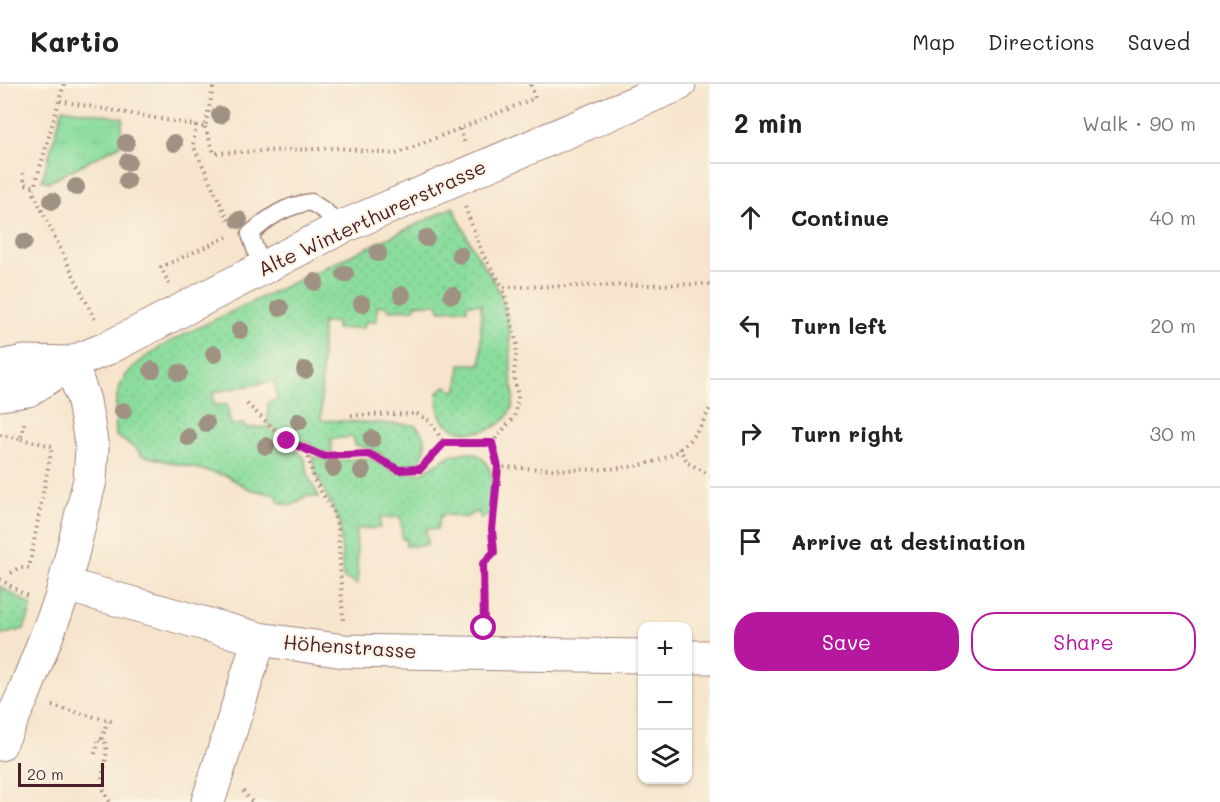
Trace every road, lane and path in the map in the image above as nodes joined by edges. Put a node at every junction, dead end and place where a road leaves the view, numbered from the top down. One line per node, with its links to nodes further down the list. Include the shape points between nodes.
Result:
1 (64, 84): 5 (path)
2 (214, 84): 7 (path)
3 (533, 84): 8 (path, via 535,98)
4 (679, 84): 13 (street, Alte Winterthurerstrasse)
5 (60, 101): 6 (path); 11 (path)
6 (196, 125): 7 (path); 16 (path, via 193,145 230,224 226,238 161,267)
7 (205, 127): 8 (path, via 214,153 339,148 396,154)
8 (460, 129): 9 (path)
9 (465, 143)
10 (23, 173): 11 (path, via 25,184)
11 (35, 187): 18 (path, via 33,192)
12 (461, 198): 17 (path, via 483,255)
13 (340, 228): 14 (street, Alte Winterthurerstrasse); 14 (lane, via 311,202 292,205 269,217 250,234)
14 (262, 268): 19 (street, Alte Winterthurerstrasse, via 108,348)
15 (710, 284): 17 (path)
16 (170, 286)
17 (503, 287): 29 (path, via 517,345 514,374 518,398 514,417)
18 (98, 326)
19 (71, 363): 20 (street, Alte Winterthurerstrasse, via 25,362); 21 (street, Alte Winterthurerstrasse, via 28,390); 36 (street, via 84,401 92,448 90,480)
20 (0, 367)
21 (0, 394)
22 (247, 404): 31 (path, via 287,441)
23 (710, 408): 30 (path, via 702,427)
24 (27, 412): 27 (path)
25 (351, 415): 28 (path, via 417,414 430,421)
26 (0, 435): 27 (path)
27 (21, 439): 34 (path, via 52,446 29,568 18,568)
28 (444, 443): 29 (path); 31 (path, via 420,469 399,470 369,454 322,456)
29 (492, 443): 32 (path)
30 (679, 448): 32 (path, via 669,456 621,469); 33 (path, via 688,463)
31 (307, 451): 38 (path, via 315,480 333,511 338,530)
32 (498, 467): 39 (path, via 492,530 494,552 483,564)
33 (710, 475)
34 (12, 573)
35 (0, 579): 37 (path)
36 (66, 585): 40 (street, Höhenstrasse); 48 (street, via 40,656)
37 (39, 604)
38 (343, 623)
39 (484, 628)
40 (259, 639): 41 (street, Höhenstrasse, via 344,651); 51 (street)
41 (638, 656)
42 (692, 657): 43 (street)
43 (710, 657)
44 (43, 704): 45 (path)
45 (107, 721): 46 (path); 47 (path)
46 (115, 722)
47 (102, 739): 49 (path, via 99,738); 50 (path, via 107,747 102,790)
48 (0, 744)
49 (95, 754)
50 (110, 802)
51 (208, 802)

